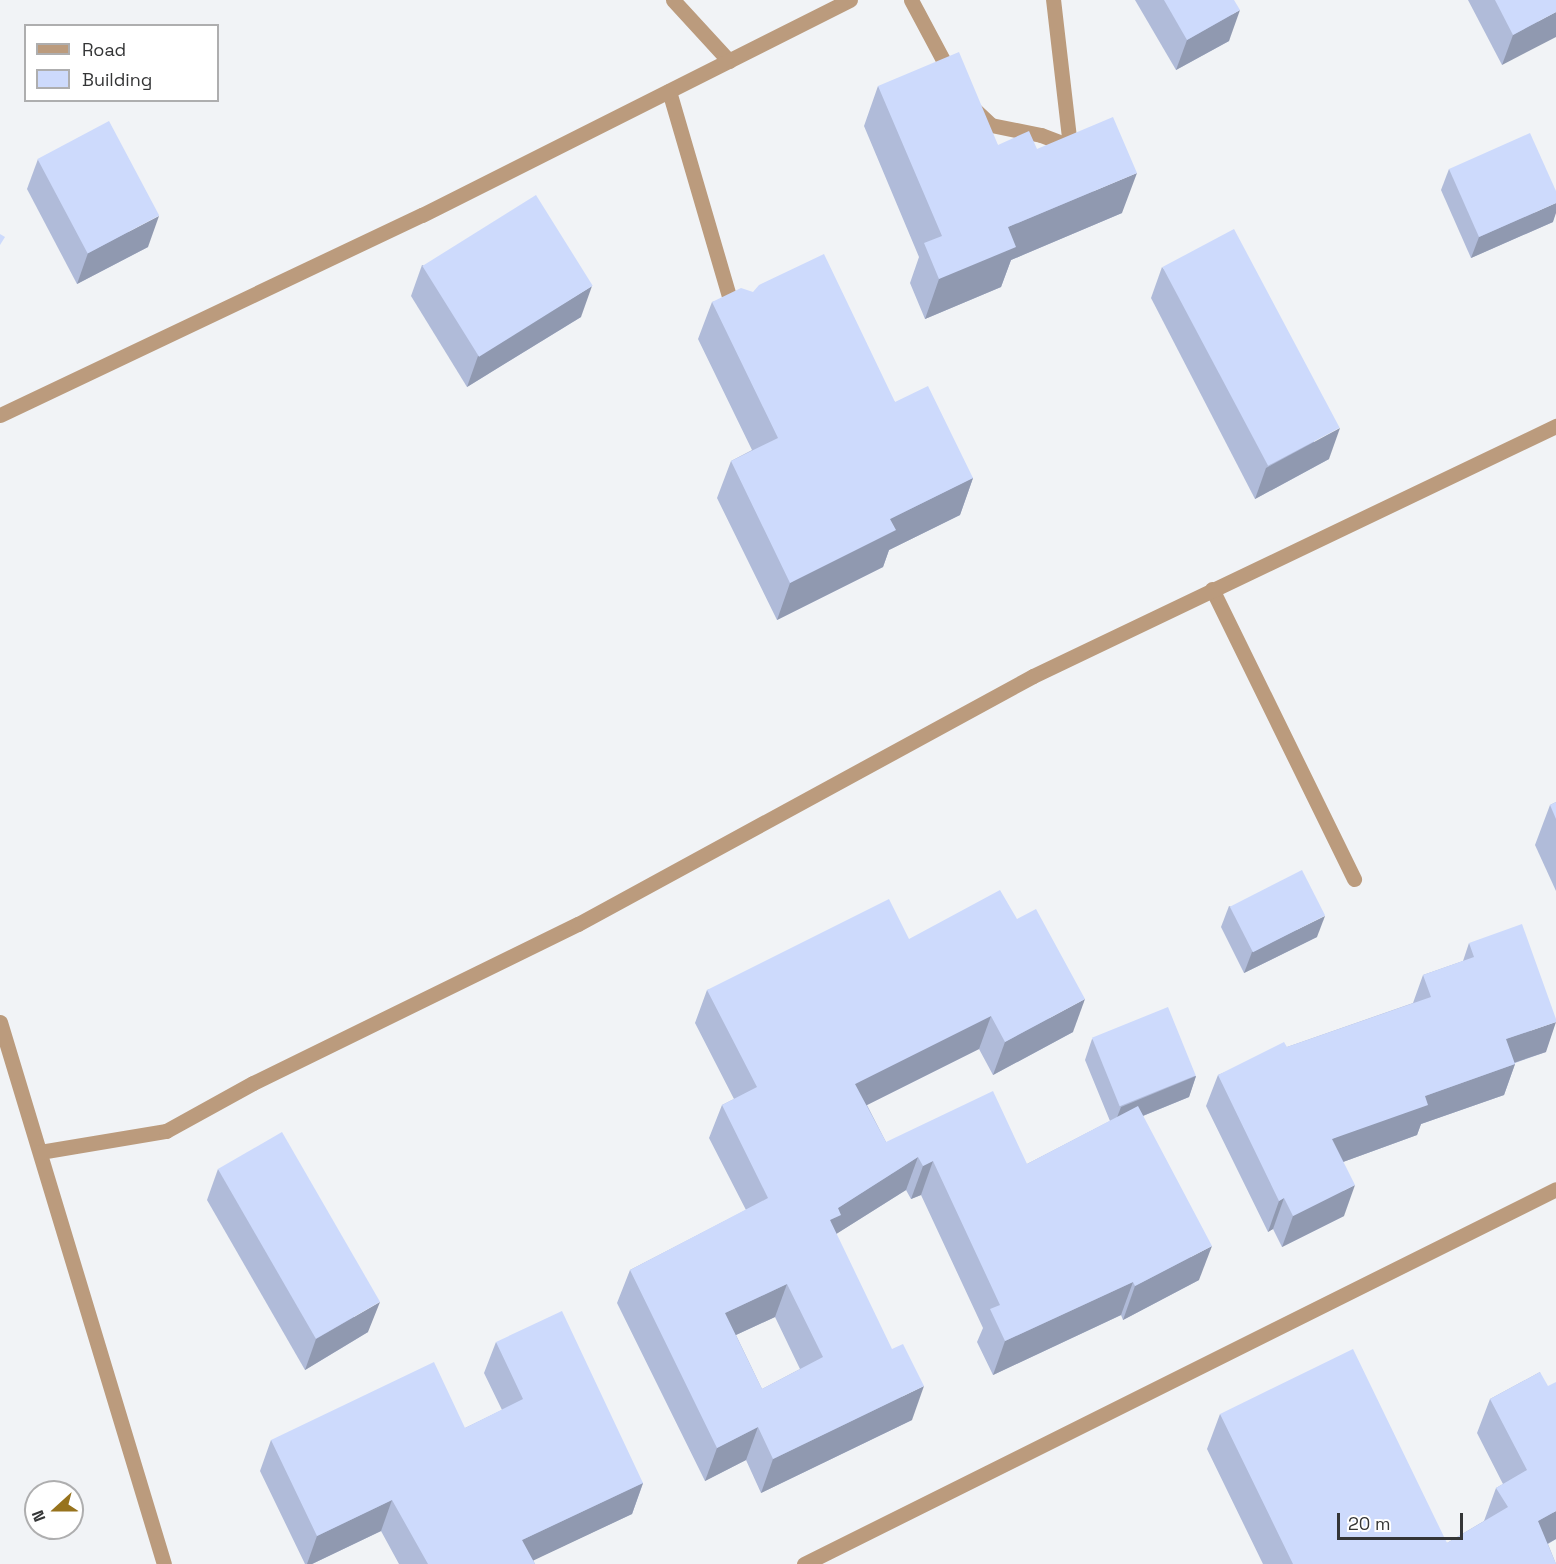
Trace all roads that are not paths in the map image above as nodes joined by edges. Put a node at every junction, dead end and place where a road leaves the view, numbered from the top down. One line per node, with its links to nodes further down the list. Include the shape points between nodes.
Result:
1 (673, 0): 5 (street)
2 (850, 0): 5 (street)
3 (911, 0): 4 (street, via 961,94 991,125 1041,135 1070,146)
4 (1053, 0)
5 (729, 61): 6 (street)
6 (669, 91): 7 (street); 8 (street, via 422,215)
7 (736, 321)
8 (0, 414)
9 (1556, 426): 10 (street)
10 (1212, 589): 11 (street); 13 (street, via 1033,676 578,924 253,1083 166,1131)
11 (1354, 879)
12 (0, 1022): 13 (street)
13 (40, 1152): 15 (street)
14 (1556, 1189): 16 (street)
15 (164, 1564)
16 (804, 1564)

